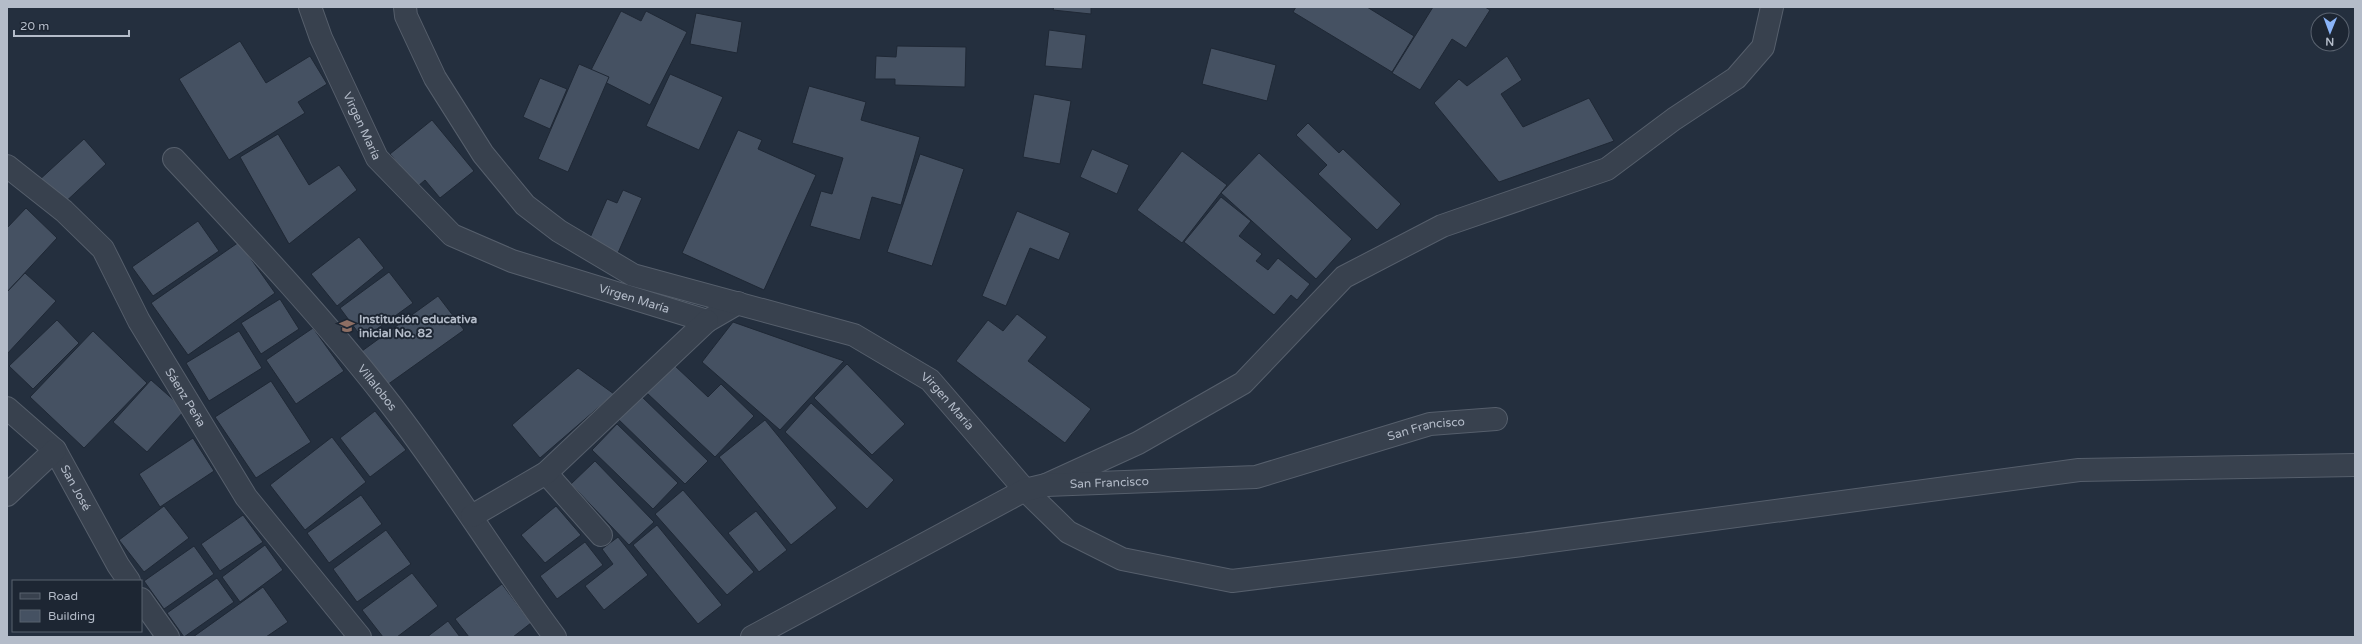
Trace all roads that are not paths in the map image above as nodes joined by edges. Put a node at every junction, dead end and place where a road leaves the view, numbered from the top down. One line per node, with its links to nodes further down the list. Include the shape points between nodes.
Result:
1 (310, 7): 7 (street, Virgen María, via 321,38 377,158 452,235 512,262)
2 (405, 7): 6 (street, Virgen María, via 406,16 435,78 482,154 525,205 558,231 633,275)
3 (1772, 7): 13 (street, via 1763,46 1736,78 1674,119 1607,169 1442,226 1344,277 1243,383 1138,443)
4 (174, 159): 16 (street, Villalobos, via 291,285 384,396)
5 (7, 166): 21 (street, Sáenz Peña, via 64,211 103,249 139,321 246,497)
6 (738, 303): 7 (street); 14 (street, Virgen María, via 854,335 930,380)
7 (707, 321): 12 (street)
8 (7, 408): 10 (street, San José)
9 (1496, 419): 13 (street, San Francisco, via 1430,424 1256,477)
10 (55, 450): 15 (street); 18 (street, San José)
11 (2355, 465): 14 (street, Virgen María, via 2079,470 1232,581 1122,559 1068,532)
12 (546, 473): 16 (street); 17 (street)
13 (1046, 485): 14 (street, San Francisco)
14 (1025, 490): 23 (street, San Francisco)
15 (7, 495)
16 (472, 516): 22 (street, Villalobos)
17 (601, 535)
18 (128, 580)
19 (142, 600): 20 (street)
20 (168, 637)
21 (360, 637)
22 (555, 637)
23 (752, 637)

